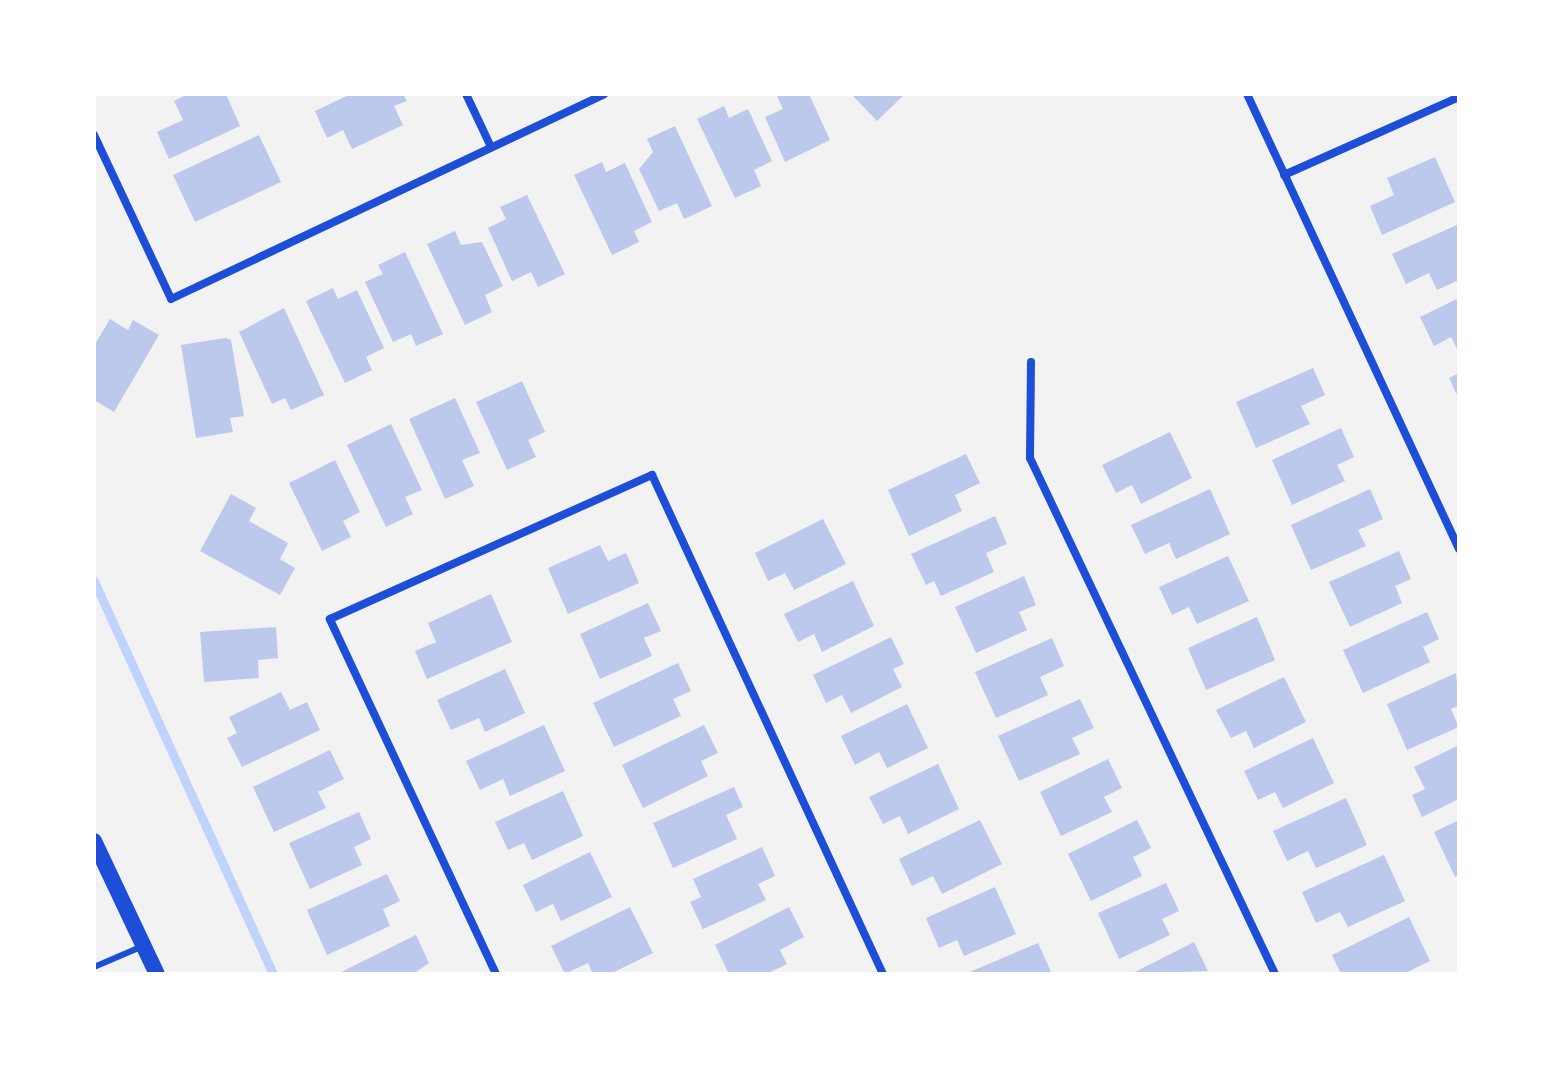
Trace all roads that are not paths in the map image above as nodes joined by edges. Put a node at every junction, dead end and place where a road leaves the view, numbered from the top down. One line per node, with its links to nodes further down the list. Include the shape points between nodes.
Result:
1 (466, 94): 6 (street)
2 (604, 94): 6 (street)
3 (1247, 94): 7 (street)
4 (1459, 97): 7 (street)
5 (94, 135): 6 (street, via 171,299)
6 (491, 147)
7 (1284, 175): 9 (street)
8 (1031, 362): 16 (street, via 1030,458)
9 (1459, 549)
10 (94, 841): 11 (main road)
11 (143, 946): 12 (lane); 13 (main road)
12 (94, 967)
13 (157, 974)
14 (496, 974): 15 (street, via 330,619 652,475)
15 (883, 974)
16 (1275, 974)

